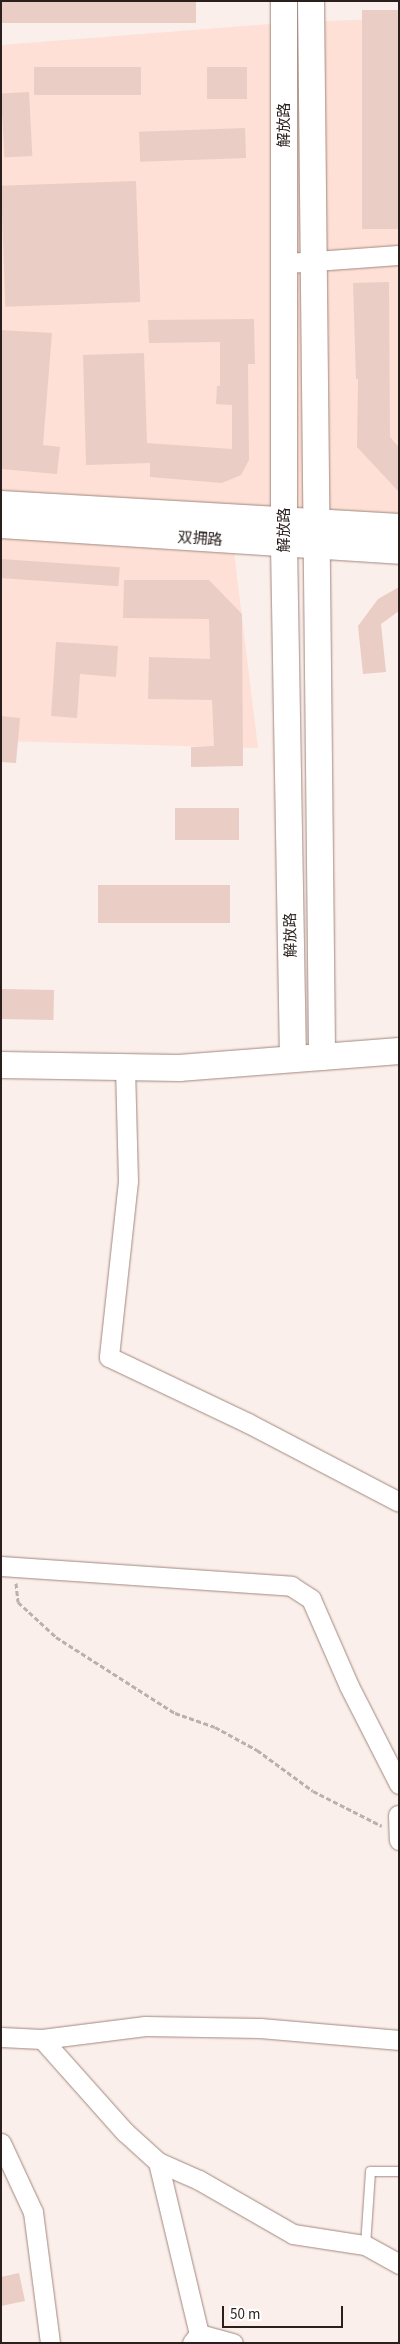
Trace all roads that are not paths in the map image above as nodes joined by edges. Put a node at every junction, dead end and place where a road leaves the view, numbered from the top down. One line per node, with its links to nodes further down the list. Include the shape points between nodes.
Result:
1 (284, 1): 5 (main road, 解放路)
2 (311, 1): 4 (main road, 解放路)
3 (399, 255): 4 (street)
4 (314, 261): 5 (street); 7 (main road, 解放路)
5 (286, 263): 10 (main road, 解放路)
6 (1, 504): 10 (main road, 双拥路)
7 (316, 521): 9 (main road, 双拥路); 10 (main road, 双拥路); 11 (main road, 解放路)
8 (1, 526): 10 (main road, 双拥路)
9 (399, 528)
10 (284, 532): 11 (main road, 双拥路); 15 (main road, 解放路)
11 (315, 546): 12 (main road, 双拥路); 14 (main road, 解放路)
12 (399, 551)
13 (399, 1051): 14 (main road)
14 (322, 1057): 15 (main road)
15 (294, 1059): 17 (main road, via 179,1068)
16 (1, 1065): 17 (main road)
17 (126, 1067): 18 (street, via 128,1182 109,1357 248,1423)
18 (399, 1502)
19 (7, 1567): 20 (street, via 291,1586 311,1599 349,1686)
20 (399, 1784)
21 (399, 1810): 22 (street)
22 (398, 1815): 23 (street)
23 (399, 1834): 24 (street)
24 (399, 1840)
25 (1, 2037): 26 (street)
26 (42, 2039): 27 (street, via 145,2026 260,2028); 29 (street, via 125,2132)
27 (399, 2040)
28 (1, 2143): 34 (street, via 33,2212)
29 (158, 2162): 31 (street, via 199,2180 293,2234); 33 (street)
30 (399, 2171): 31 (lane, via 370,2171)
31 (365, 2244): 32 (street)
32 (399, 2264)
33 (196, 2338): 35 (street)
34 (50, 2343)
35 (233, 2343)

